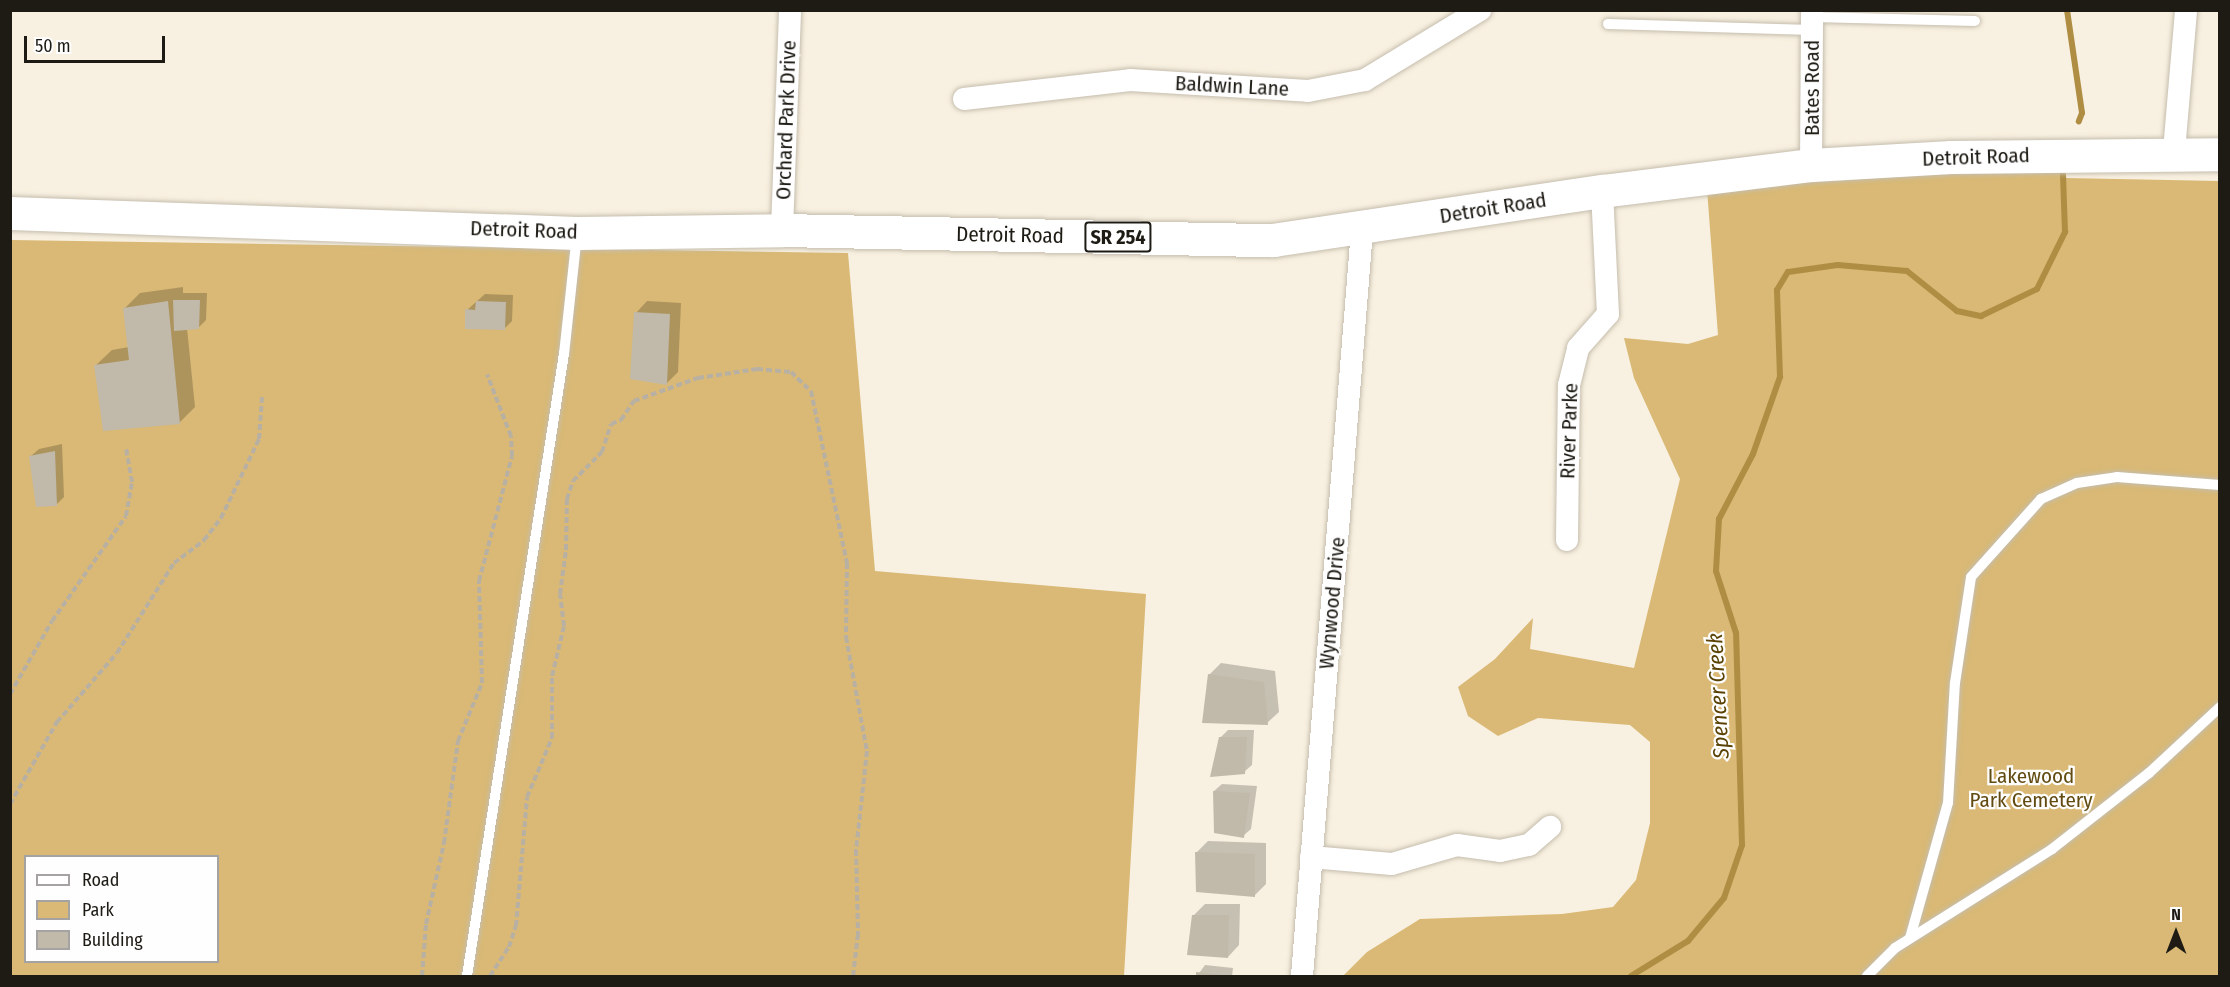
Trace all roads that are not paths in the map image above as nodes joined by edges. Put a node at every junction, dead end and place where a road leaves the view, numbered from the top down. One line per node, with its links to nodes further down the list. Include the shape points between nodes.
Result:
1 (790, 10): 13 (street, Orchard Park Drive)
2 (1480, 10): 7 (street, Baldwin Lane, via 1365,80 1308,91 1130,80)
3 (2186, 10): 8 (street)
4 (1812, 19): 5 (lane); 6 (lane); 10 (street, Bates Road)
5 (1975, 21)
6 (1608, 24)
7 (964, 99)
8 (2174, 151): 9 (main road, Detroit Road / SR 254); 10 (main road, Detroit Road / SR 254)
9 (2220, 154)
10 (1811, 165): 11 (main road, Detroit Road / SR 254)
11 (1602, 191): 14 (main road, Detroit Road / SR 254); 17 (street, River Parke, via 1608,314 1578,348 1569,385)
12 (10, 213): 15 (main road, Detroit Road / SR 254)
13 (782, 230): 14 (main road, Detroit Road / SR 254, via 1273,240); 15 (main road, Detroit Road / SR 254)
14 (1362, 230): 20 (street, Wynwood Drive)
15 (577, 233): 22 (lane, via 564,354)
16 (2220, 484): 21 (lane, via 2116,477 2077,483 2041,500 1971,577 1955,683 1948,803)
17 (1567, 540)
18 (2220, 707): 21 (lane, via 2149,773 2052,849)
19 (1550, 827): 20 (street, via 1529,845 1500,851 1457,845 1392,864)
20 (1311, 857): 23 (street, Wynwood Drive)
21 (1910, 938): 24 (lane)
22 (466, 976)
23 (1302, 976)
24 (1867, 976)

